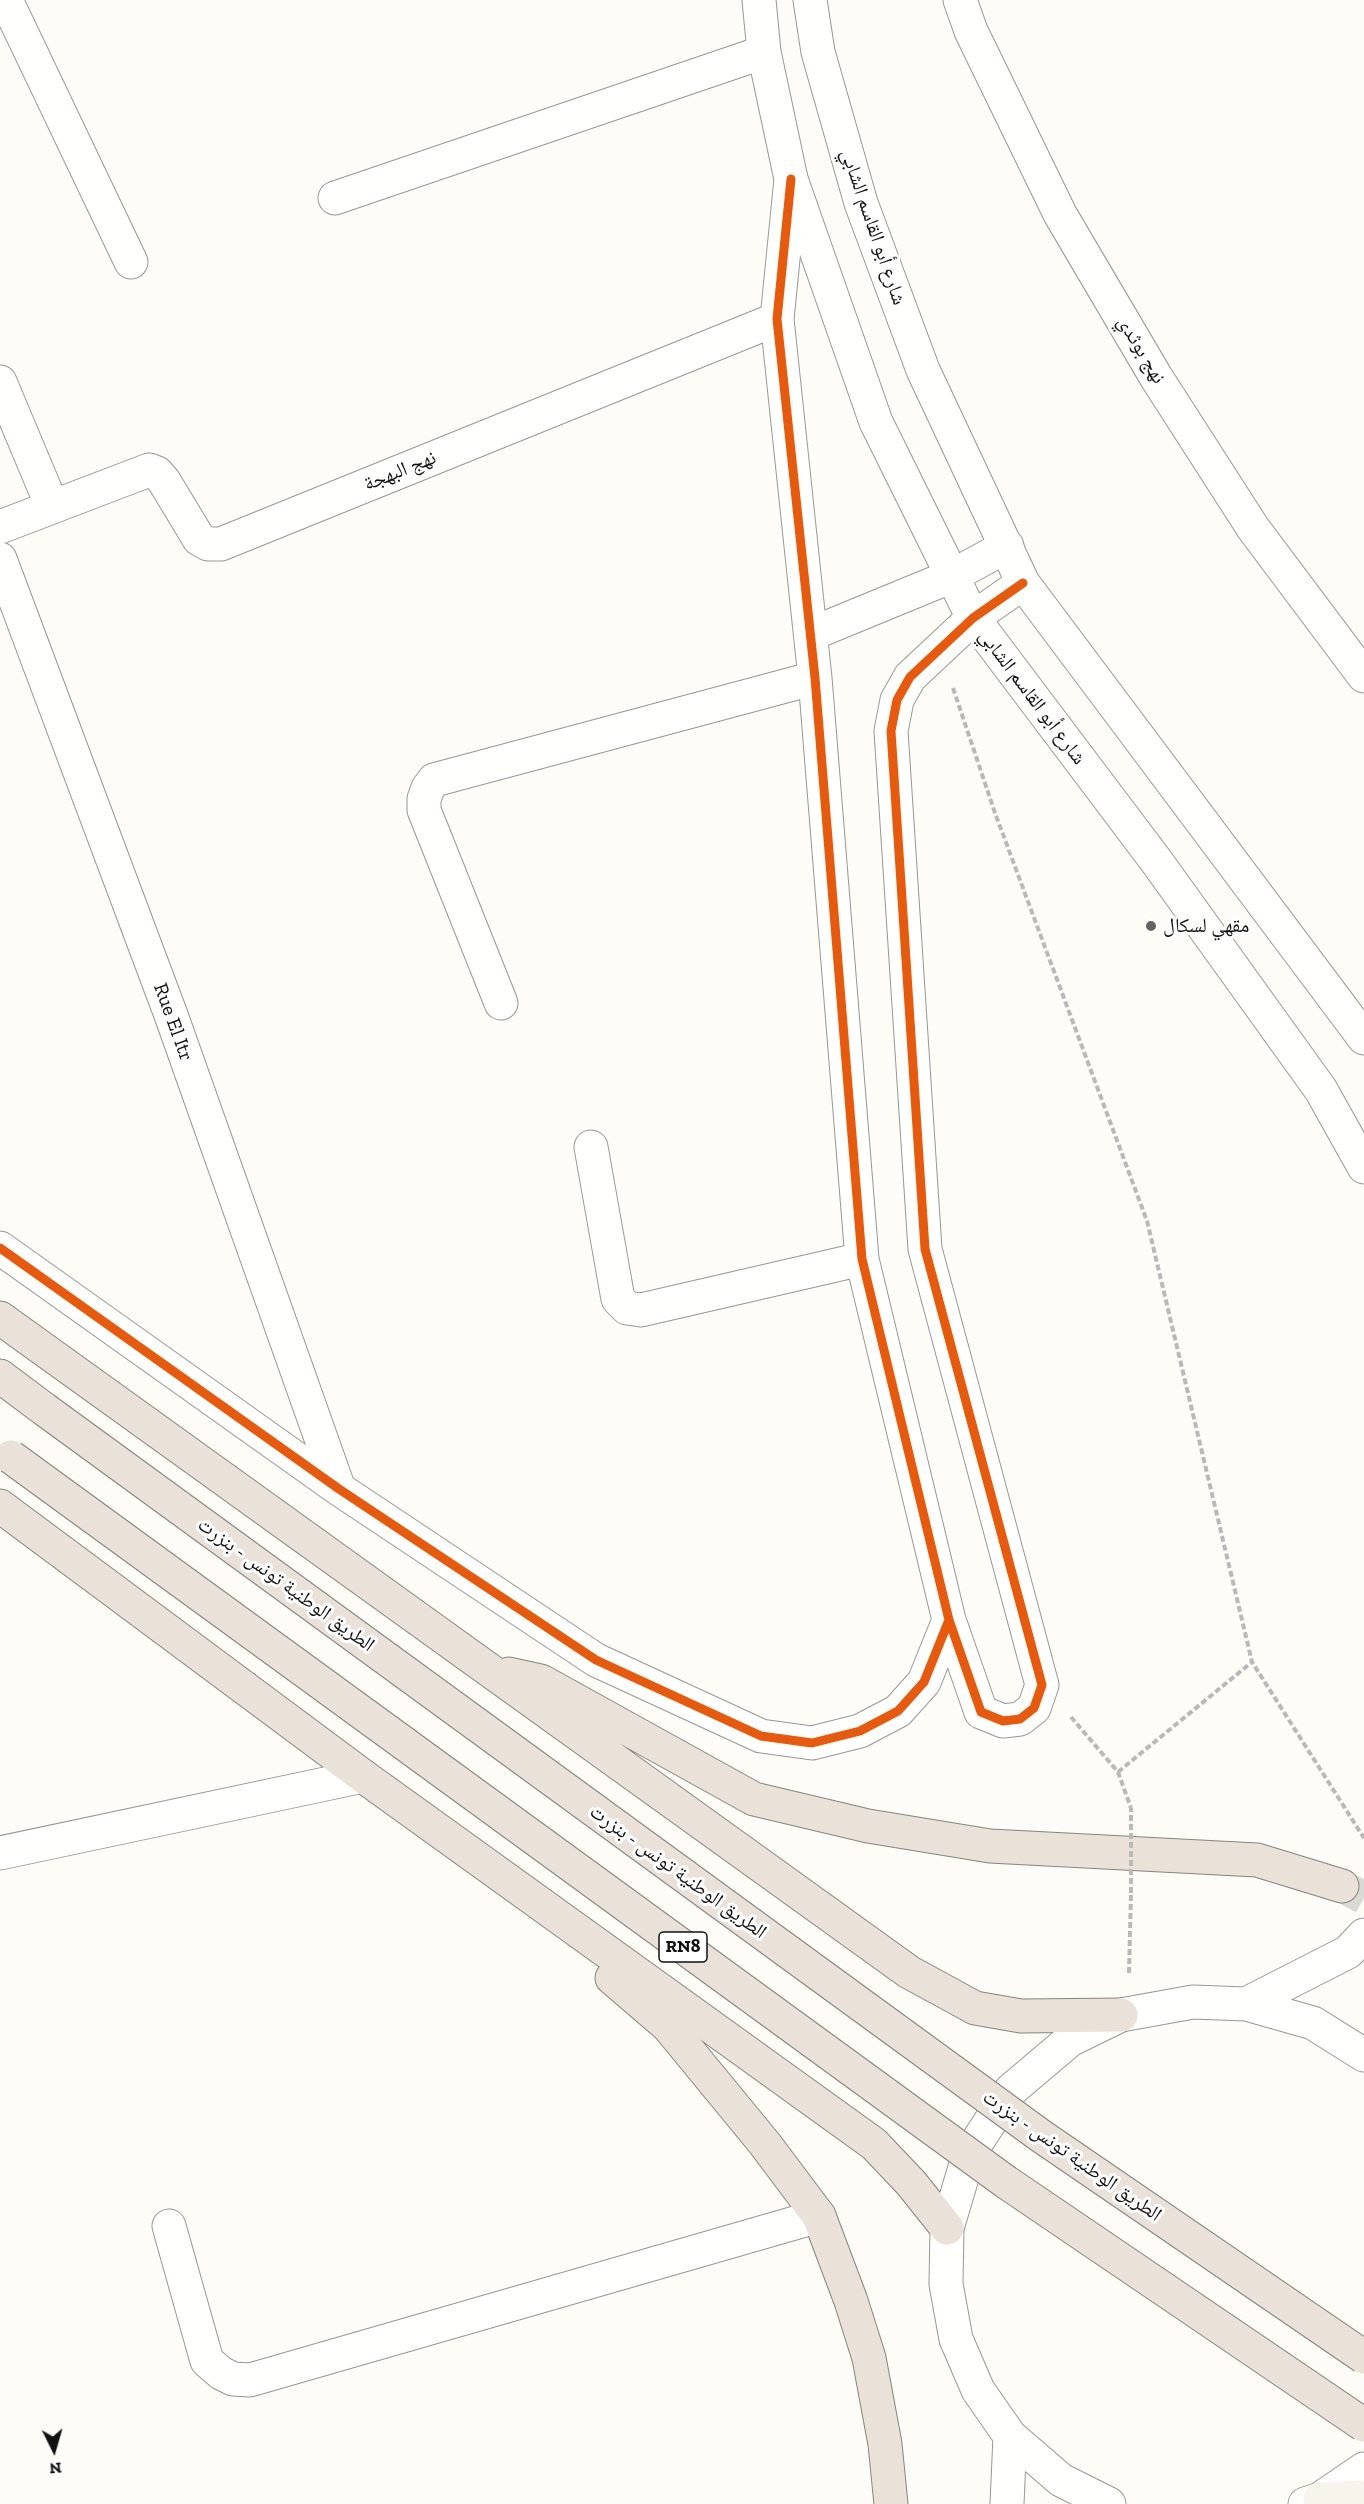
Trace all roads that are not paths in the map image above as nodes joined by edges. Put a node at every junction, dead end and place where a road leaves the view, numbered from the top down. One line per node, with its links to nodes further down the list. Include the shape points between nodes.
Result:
1 (6, 0): 8 (street)
2 (759, 0): 5 (street, شارع أبو القاسم الشابي)
3 (810, 0): 13 (street, شارع أبو القاسم الشابي, via 818,52 861,203 923,370)
4 (960, 0): 19 (street, نهج بوثدي, via 971,31 1060,214 1156,377 1253,528)
5 (764, 52): 6 (street, شارع أبو القاسم الشابي); 7 (street)
6 (791, 179): 9 (street); 15 (street, شارع أبو القاسم الشابي, via 876,422)
7 (335, 198)
8 (131, 262)
9 (777, 319): 11 (street, نهج البهجة, via 221,544 199,539 164,481 149,470); 18 (street)
10 (0, 382): 11 (street)
11 (52, 506): 12 (street)
12 (0, 527)
13 (1007, 546): 15 (street); 16 (street, شارع أبو القاسم الشابي)
14 (0, 559): 30 (street, Rue El Itr, via 171,1015)
15 (952, 576): 17 (street, شارع أبو القاسم الشابي); 18 (street)
16 (1023, 582): 17 (street); 22 (street, شارع أبو القاسم الشابي)
17 (973, 618): 24 (street, شارع أبو القاسم الشابي, via 1157,862 1314,1081); 32 (street, via 910,678 897,700 891,731 925,1250 1042,1685 1034,1708 1020,1719 1003,1721 981,1712)
18 (811, 634): 20 (street)
19 (1364, 676)
20 (815, 678): 21 (street, via 434,780 424,799 424,810); 26 (street)
21 (501, 1003)
22 (1364, 1038)
23 (591, 1147): 26 (street, via 618,1299 627,1308 641,1310)
24 (1364, 1167)
25 (0, 1248): 30 (street)
26 (862, 1259): 32 (street)
27 (0, 1318): 33 (highway)
28 (0, 1377): 45 (highway, الطريق الوطنية تونس - بنزرت, bridge, via 1041,2136)
29 (6, 1453): 46 (highway, RN8, bridge, via 1006,2182)
30 (339, 1489): 32 (street, via 596,1660 761,1736 812,1743 860,1731 898,1711 924,1683)
31 (0, 1506): 34 (highway)
32 (949, 1620)
33 (488, 1669): 37 (highway, via 540,1681 754,1799 868,1826 990,1846 1257,1860); 40 (highway, via 909,1972 975,2008 1021,2016)
34 (363, 1776): 35 (highway); 36 (street)
35 (440, 1830): 42 (highway, via 668,2026); 44 (highway, via 874,2144)
36 (0, 1853)
37 (1342, 1886)
38 (1364, 1935): 39 (street, via 1348,1952)
39 (1246, 2004): 40 (street, via 1193,2002); 41 (street, via 1314,2023)
40 (1127, 2013): 44 (street, via 1070,2040 1011,2090 969,2154)
41 (1364, 2055)
42 (819, 2216): 43 (street, via 250,2380 233,2379 207,2361); 51 (highway, via 869,2358 885,2444)
43 (169, 2226)
44 (947, 2228): 47 (street, via 946,2284 956,2339 978,2390)
45 (1364, 2356)
46 (1364, 2425)
47 (1010, 2436): 52 (street); 53 (street, via 1061,2480)
48 (1364, 2469): 50 (street)
49 (1364, 2497): 50 (main road)
50 (1312, 2501)
51 (891, 2504)
52 (1007, 2504)
53 (1109, 2504)

